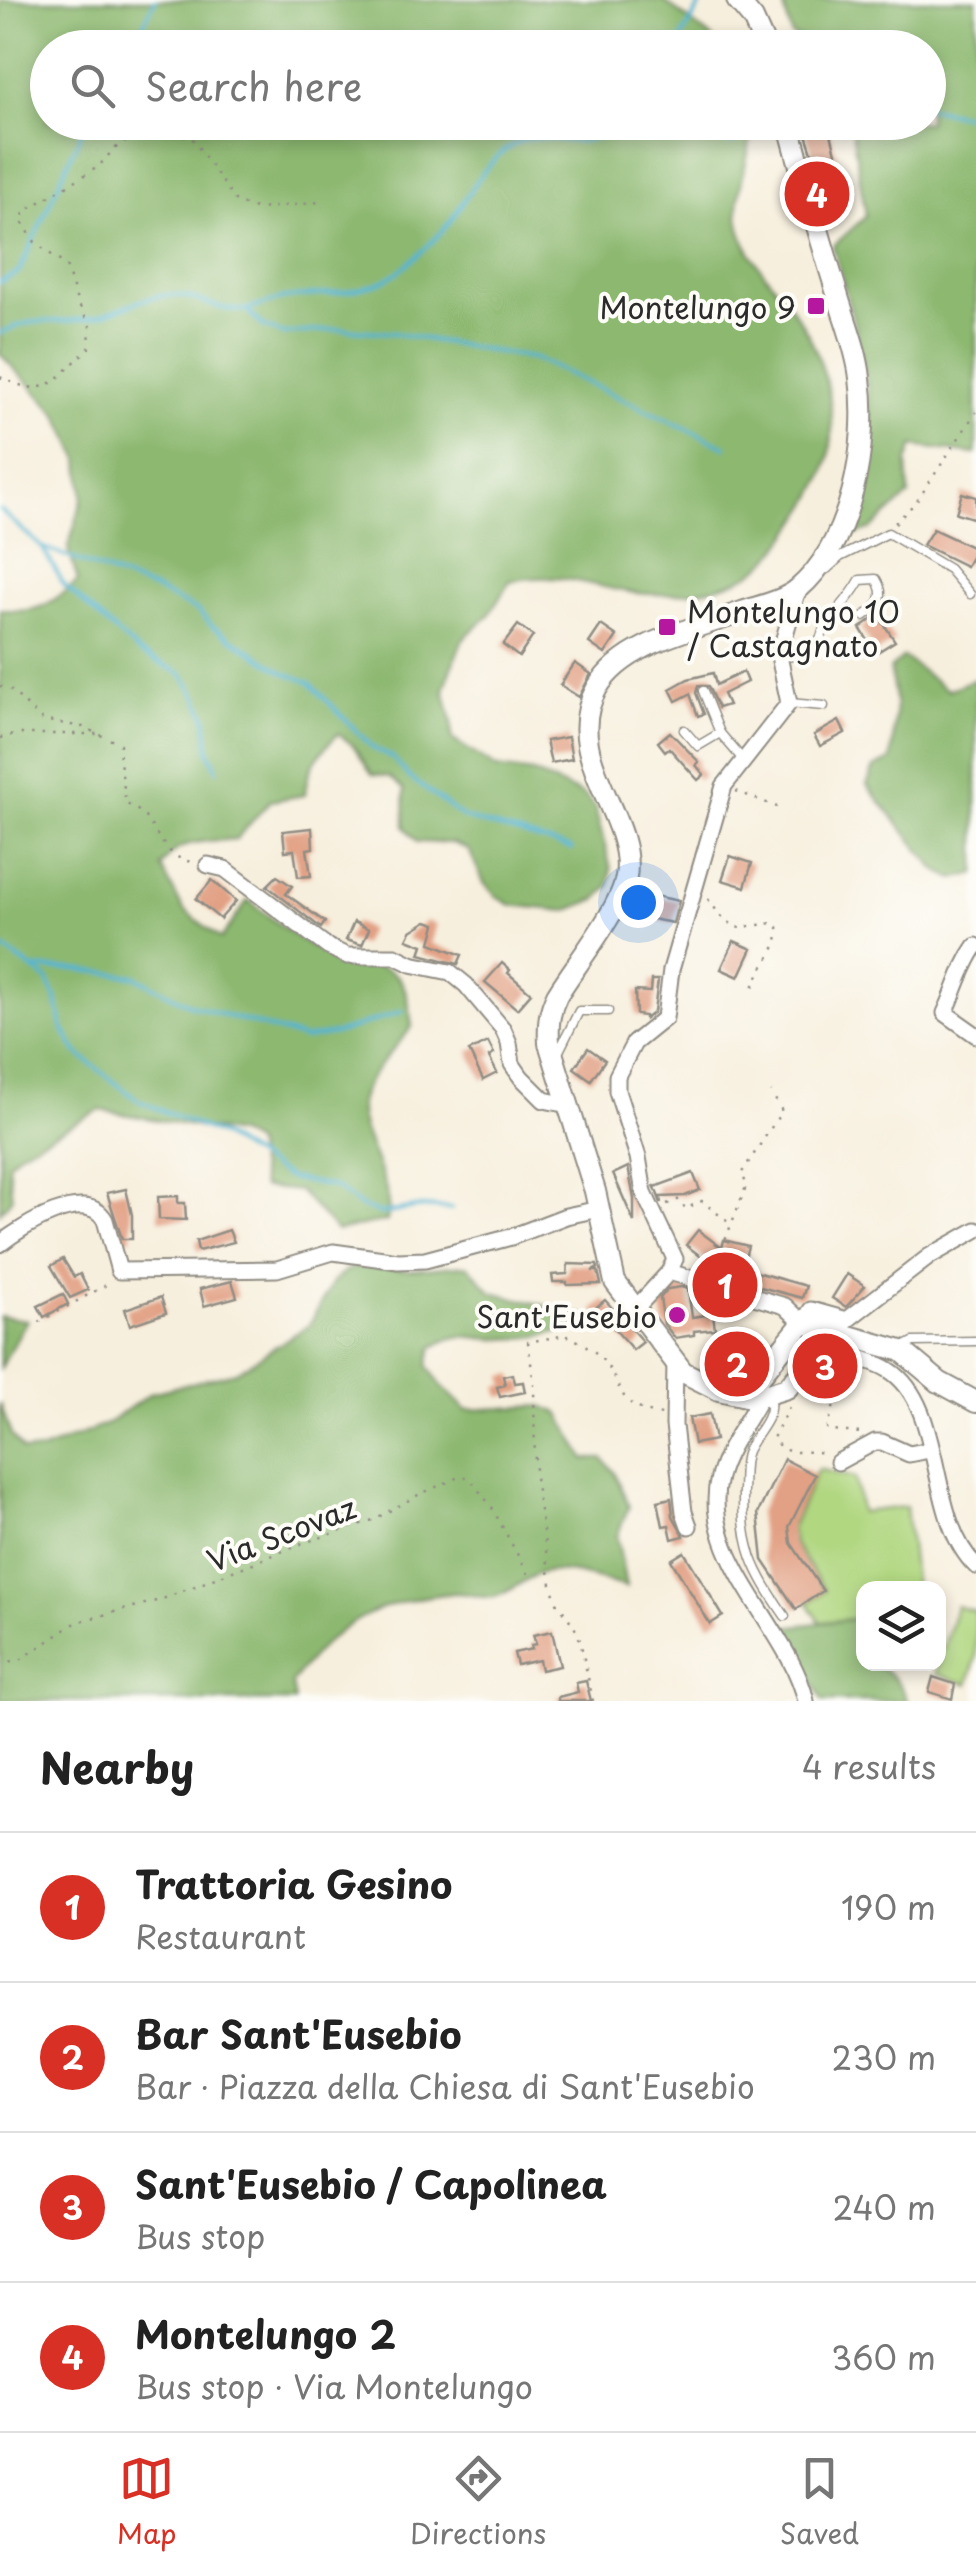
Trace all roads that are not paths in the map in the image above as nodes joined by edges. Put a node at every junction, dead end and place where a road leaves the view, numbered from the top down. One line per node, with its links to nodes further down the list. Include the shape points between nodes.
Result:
1 (737, 0): 2 (street)
2 (758, 30)
3 (793, 140): 4 (street, via 860,374 863,408 862,448 839,532)
4 (798, 590): 5 (lane, via 840,557 888,533 949,569); 7 (street); 20 (street, via 626,658 596,690 588,749 626,860 626,878 550,1009)
5 (970, 594)
6 (864, 616): 7 (lane, via 882,599 876,579 868,577 828,622 814,652)
7 (779, 656): 9 (street)
8 (703, 691): 12 (lane)
9 (789, 704): 10 (lane); 13 (street)
10 (824, 706)
11 (684, 730): 12 (lane, via 698,746)
12 (720, 733): 13 (lane)
13 (744, 761): 25 (street, via 724,786 670,970 665,1018 634,1043 616,1076)
14 (208, 865): 21 (street, via 224,869 328,948 347,956 395,956 450,972 502,1028 521,1077 544,1100)
15 (976, 946): 18 (street, via 944,1013)
16 (608, 1011): 20 (lane, via 579,1011)
17 (976, 1011): 18 (street)
18 (961, 1024): 19 (street)
19 (976, 1035)
20 (554, 1060): 21 (street)
21 (568, 1105): 22 (street)
22 (599, 1209): 24 (street, via 425,1260 334,1252 277,1270 119,1271 102,1214 90,1207 37,1217); 26 (street, via 620,1292)
23 (976, 1230): 27 (street, via 930,1256 851,1318 811,1310)
24 (0, 1244)
25 (672, 1266): 26 (street); 27 (street, via 690,1279 784,1306)
26 (635, 1310): 30 (street)
27 (818, 1331): 29 (street); 31 (street); 33 (street, via 786,1388); 35 (street, via 843,1355 882,1366 903,1381 920,1410)
28 (976, 1340): 29 (lane, via 913,1342)
29 (898, 1350): 34 (street)
30 (675, 1360): 32 (street, via 683,1372); 37 (street)
31 (766, 1370): 32 (street); 33 (street)
32 (730, 1392): 33 (street)
33 (761, 1396): 39 (lane, via 771,1410 744,1463 742,1529 759,1577); 40 (street, via 726,1456 718,1509 734,1564 795,1669)
34 (976, 1402)
35 (930, 1450): 36 (street, via 910,1454 875,1442); 38 (street, via 956,1540)
36 (840, 1462)
37 (689, 1526)
38 (976, 1566)
39 (785, 1616)
40 (806, 1701)

